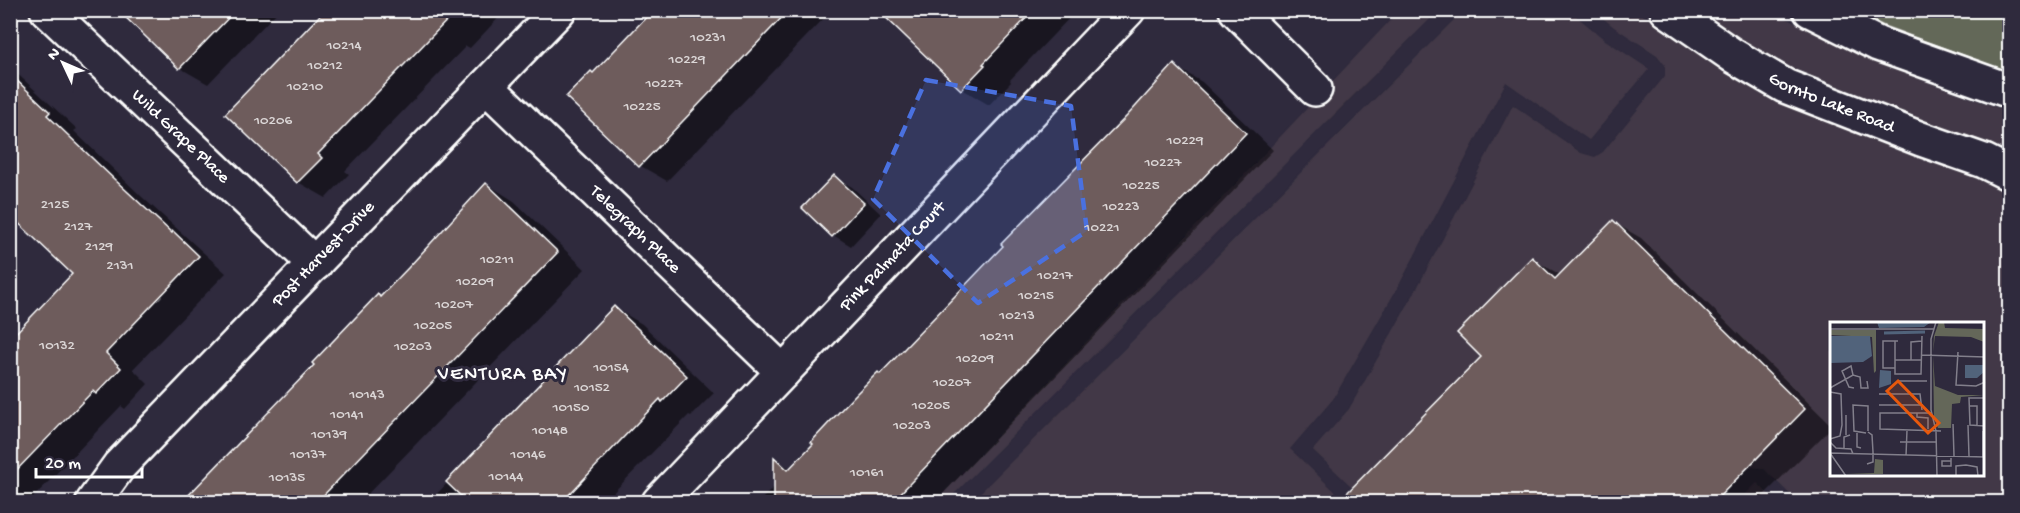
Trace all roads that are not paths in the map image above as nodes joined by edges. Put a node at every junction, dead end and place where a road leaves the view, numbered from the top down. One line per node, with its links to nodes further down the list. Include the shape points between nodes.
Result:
1 (47, 10): 11 (street, Wild Grape Place)
2 (559, 10): 7 (street, Post Harvest Drive)
3 (1128, 10): 12 (street, Pink Palmata Court)
4 (1236, 10): 8 (street)
5 (1667, 10): 10 (street, Gornto Lake Road, via 1785,86)
6 (1810, 10): 9 (street, via 1889,48)
7 (486, 86): 11 (street, Post Harvest Drive); 12 (street, Telegraph Place)
8 (1315, 89)
9 (2010, 91)
10 (2010, 174)
11 (315, 264): 13 (street, Post Harvest Drive, via 119,466)
12 (783, 372): 14 (street, Pink Palmata Court)
13 (93, 502)
14 (659, 502)

